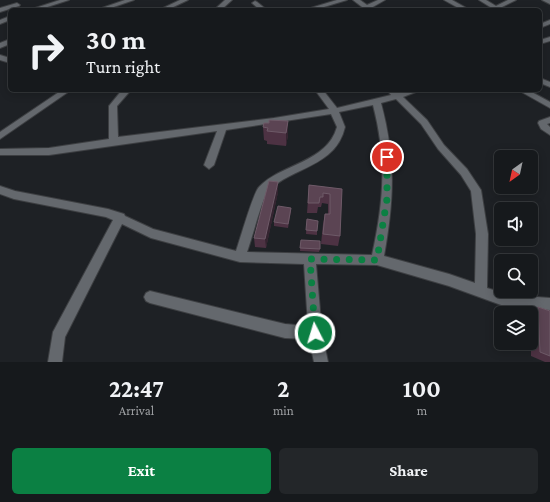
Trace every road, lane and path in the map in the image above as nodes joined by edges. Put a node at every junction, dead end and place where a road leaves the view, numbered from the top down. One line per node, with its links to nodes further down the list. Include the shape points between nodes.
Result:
1 (131, 0): 15 (street)
2 (184, 0): 16 (street)
3 (229, 0): 17 (street)
4 (344, 0): 19 (street)
5 (356, 0): 20 (street)
6 (382, 0): 21 (street)
7 (447, 0): 22 (street)
8 (482, 0): 23 (street)
9 (513, 0): 24 (street)
10 (545, 0): 12 (street)
11 (62, 1): 14 (street)
12 (550, 2)
13 (255, 3): 18 (street)
14 (43, 8)
15 (105, 8)
16 (166, 8)
17 (219, 8)
18 (261, 8)
19 (314, 8)
20 (368, 8)
21 (370, 8)
22 (463, 8)
23 (495, 8)
24 (499, 8)
25 (64, 92): 36 (street)
26 (125, 92): 37 (street, via 113,106)
27 (320, 92): 32 (street)
28 (526, 92): 31 (street)
29 (394, 93): 30 (street); 45 (street, via 424,122 476,190 482,234)
30 (376, 101): 32 (street); 44 (street, via 387,157 388,176)
31 (550, 105)
32 (334, 110): 34 (street); 42 (street, via 340,127 336,142 312,161 282,176 262,190)
33 (550, 120): 35 (street, via 542,123)
34 (223, 126): 37 (street); 39 (street)
35 (550, 132)
36 (0, 136)
37 (114, 142): 38 (street, via 48,152)
38 (0, 152)
39 (209, 165)
40 (0, 190): 41 (street, via 14,195 99,210)
41 (120, 217): 42 (street, via 151,233); 49 (street, via 58,337)
42 (240, 257): 43 (street)
43 (310, 259): 44 (street); 48 (street)
44 (377, 260): 45 (street)
45 (481, 291): 47 (street, via 512,302)
46 (150, 297): 48 (street, via 285,331)
47 (550, 304)
48 (315, 333): 50 (street)
49 (56, 362)
50 (321, 362)

